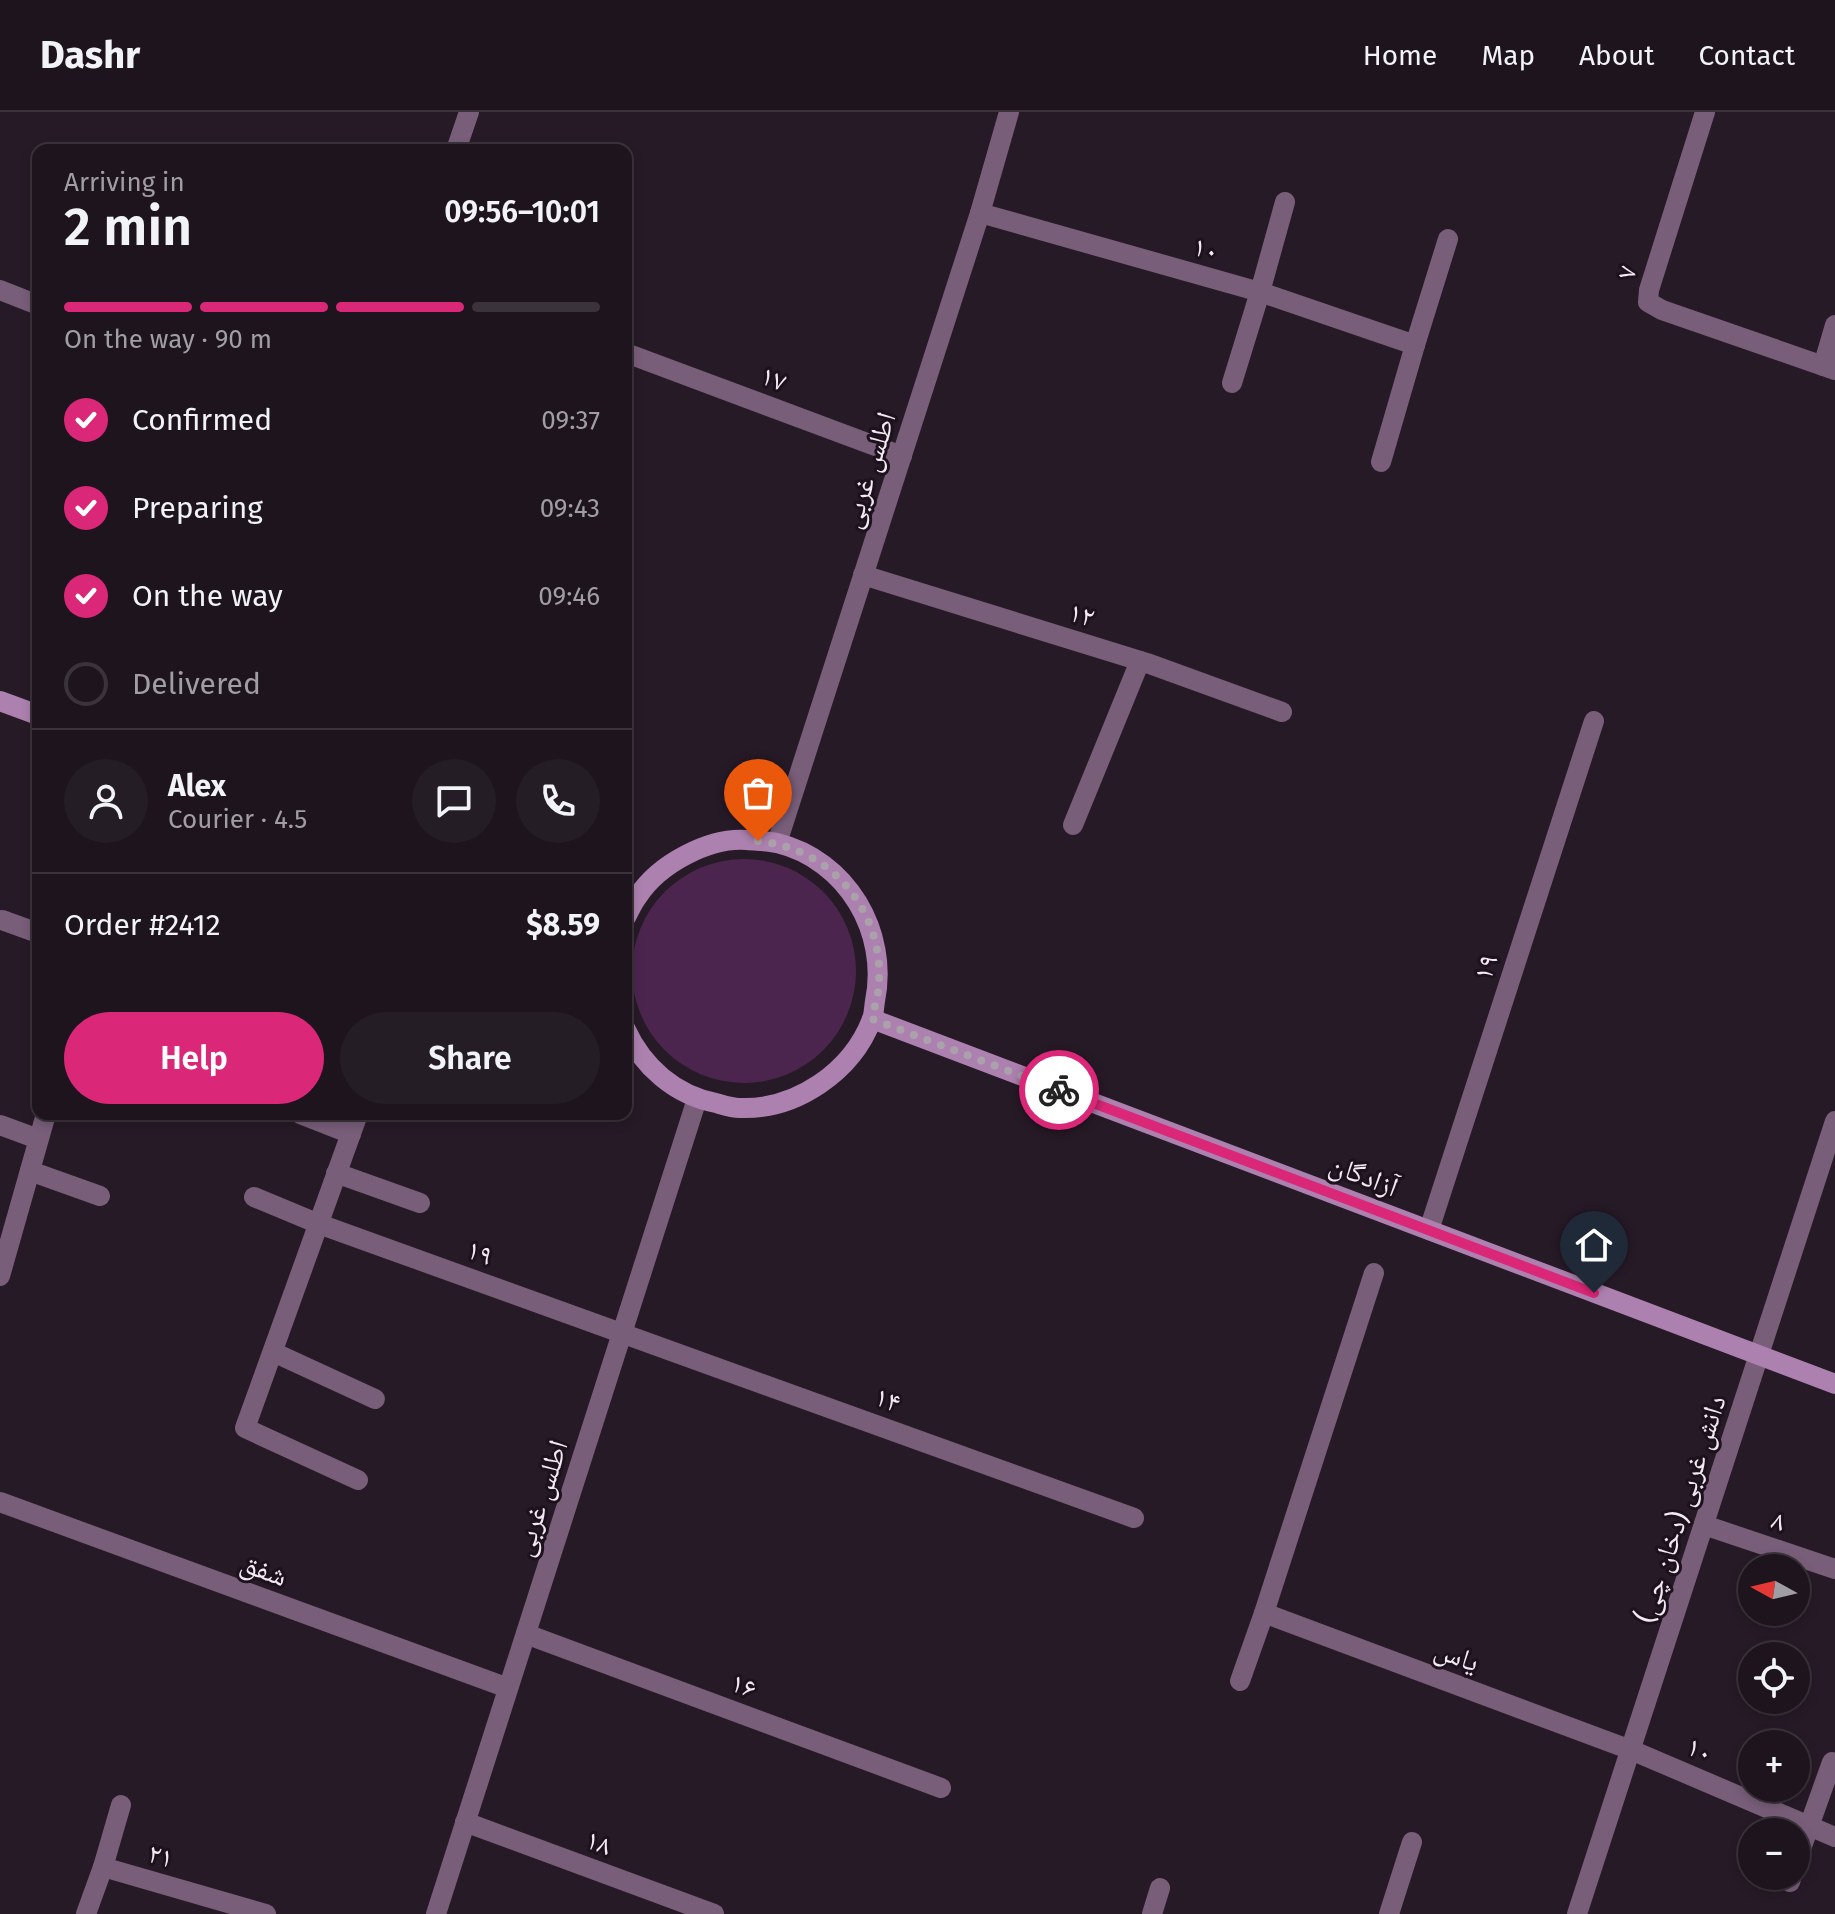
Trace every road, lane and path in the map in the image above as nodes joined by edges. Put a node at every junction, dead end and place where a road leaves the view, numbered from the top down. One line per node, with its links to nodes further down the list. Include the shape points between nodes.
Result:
1 (469, 112): 4 (street)
2 (1009, 112): 6 (street, اطلس غربی)
3 (1705, 112): 14 (street, ۷, via 1648,302)
4 (458, 144)
5 (1285, 202): 9 (street)
6 (980, 213): 9 (street, ۱۰); 16 (street, اطلس غربی)
7 (1448, 239): 12 (street)
8 (0, 290): 10 (street)
9 (1260, 292): 12 (street, ۱۰); 15 (street)
10 (32, 303)
11 (1835, 325): 14 (street)
12 (1415, 345): 17 (street)
13 (632, 355): 16 (street, ۱۷)
14 (1829, 368)
15 (1232, 383)
16 (902, 456): 18 (street, اطلس غربی)
17 (1381, 462)
18 (863, 575): 19 (street, ۱۲); 25 (street, اطلس غربی)
19 (1140, 661): 21 (street, ۱۲); 24 (street)
20 (0, 701): 22 (main road)
21 (1282, 712)
22 (32, 713)
23 (1594, 721): 45 (street, ۱۹)
24 (1073, 825)
25 (777, 843): 26 (main road, via 738,839 700,848 666,866); 29 (main road, via 812,857 841,879 863,909 876,945 879,982)
26 (632, 906)
27 (2, 920): 28 (street)
28 (32, 931)
29 (872, 1019): 31 (main road, via 852,1056 820,1086 781,1103 739,1108); 45 (main road, آزادگان)
30 (632, 1044): 31 (main road, via 661,1078)
31 (697, 1099): 48 (street, اطلس غربی)
32 (44, 1120): 37 (street)
33 (332, 1120): 35 (street)
34 (1835, 1121): 50 (street, دانش غربی (دخان چی))
35 (354, 1124): 39 (street)
36 (0, 1125): 37 (street)
37 (38, 1139): 38 (street)
38 (30, 1171): 40 (street); 43 (street)
39 (336, 1173): 42 (street); 44 (street)
40 (100, 1196)
41 (254, 1197): 44 (street, ۱۹)
42 (420, 1203)
43 (8, 1214): 47 (street)
44 (319, 1224): 48 (street, ۱۹); 49 (street)
45 (1429, 1230): 50 (main road, آزادگان)
46 (1374, 1273): 58 (street)
47 (0, 1276)
48 (622, 1333): 55 (street, ۱۴); 59 (street, اطلس غربی)
49 (273, 1352): 52 (street); 53 (street, via 245,1428)
50 (1759, 1355): 51 (main road, آزادگان); 56 (street, دانش غربی (دخان چی))
51 (1835, 1384)
52 (375, 1399)
53 (358, 1480)
54 (0, 1502): 61 (street, شفق)
55 (1134, 1518)
56 (1704, 1525): 57 (street, ۸); 62 (street, دانش غربی (دخان چی))
57 (1835, 1569)
58 (1264, 1613): 60 (street); 62 (street, یاس)
59 (526, 1634): 61 (street, اطلس غربی); 64 (street, ۱۶)
60 (1240, 1681)
61 (508, 1688): 68 (street, اطلس غربی)
62 (1631, 1750): 66 (street, ۱۰); 74 (street, دانش غربی (دخان چی))
63 (1832, 1762): 67 (street)
64 (941, 1788)
65 (121, 1805): 72 (street, ۲۱)
66 (1789, 1818)
67 (1810, 1821)
68 (465, 1822): 77 (street, اطلس غربی); 78 (street, ۱۸)
69 (1810, 1827): 70 (street, ۱۰)
70 (1835, 1837)
71 (1412, 1842): 80 (street)
72 (103, 1867): 75 (street); 76 (street, ۲۱)
73 (1160, 1888): 79 (street)
74 (1581, 1913)
75 (86, 1914)
76 (266, 1914)
77 (436, 1914)
78 (714, 1914)
79 (1152, 1914)
80 (1389, 1914)

